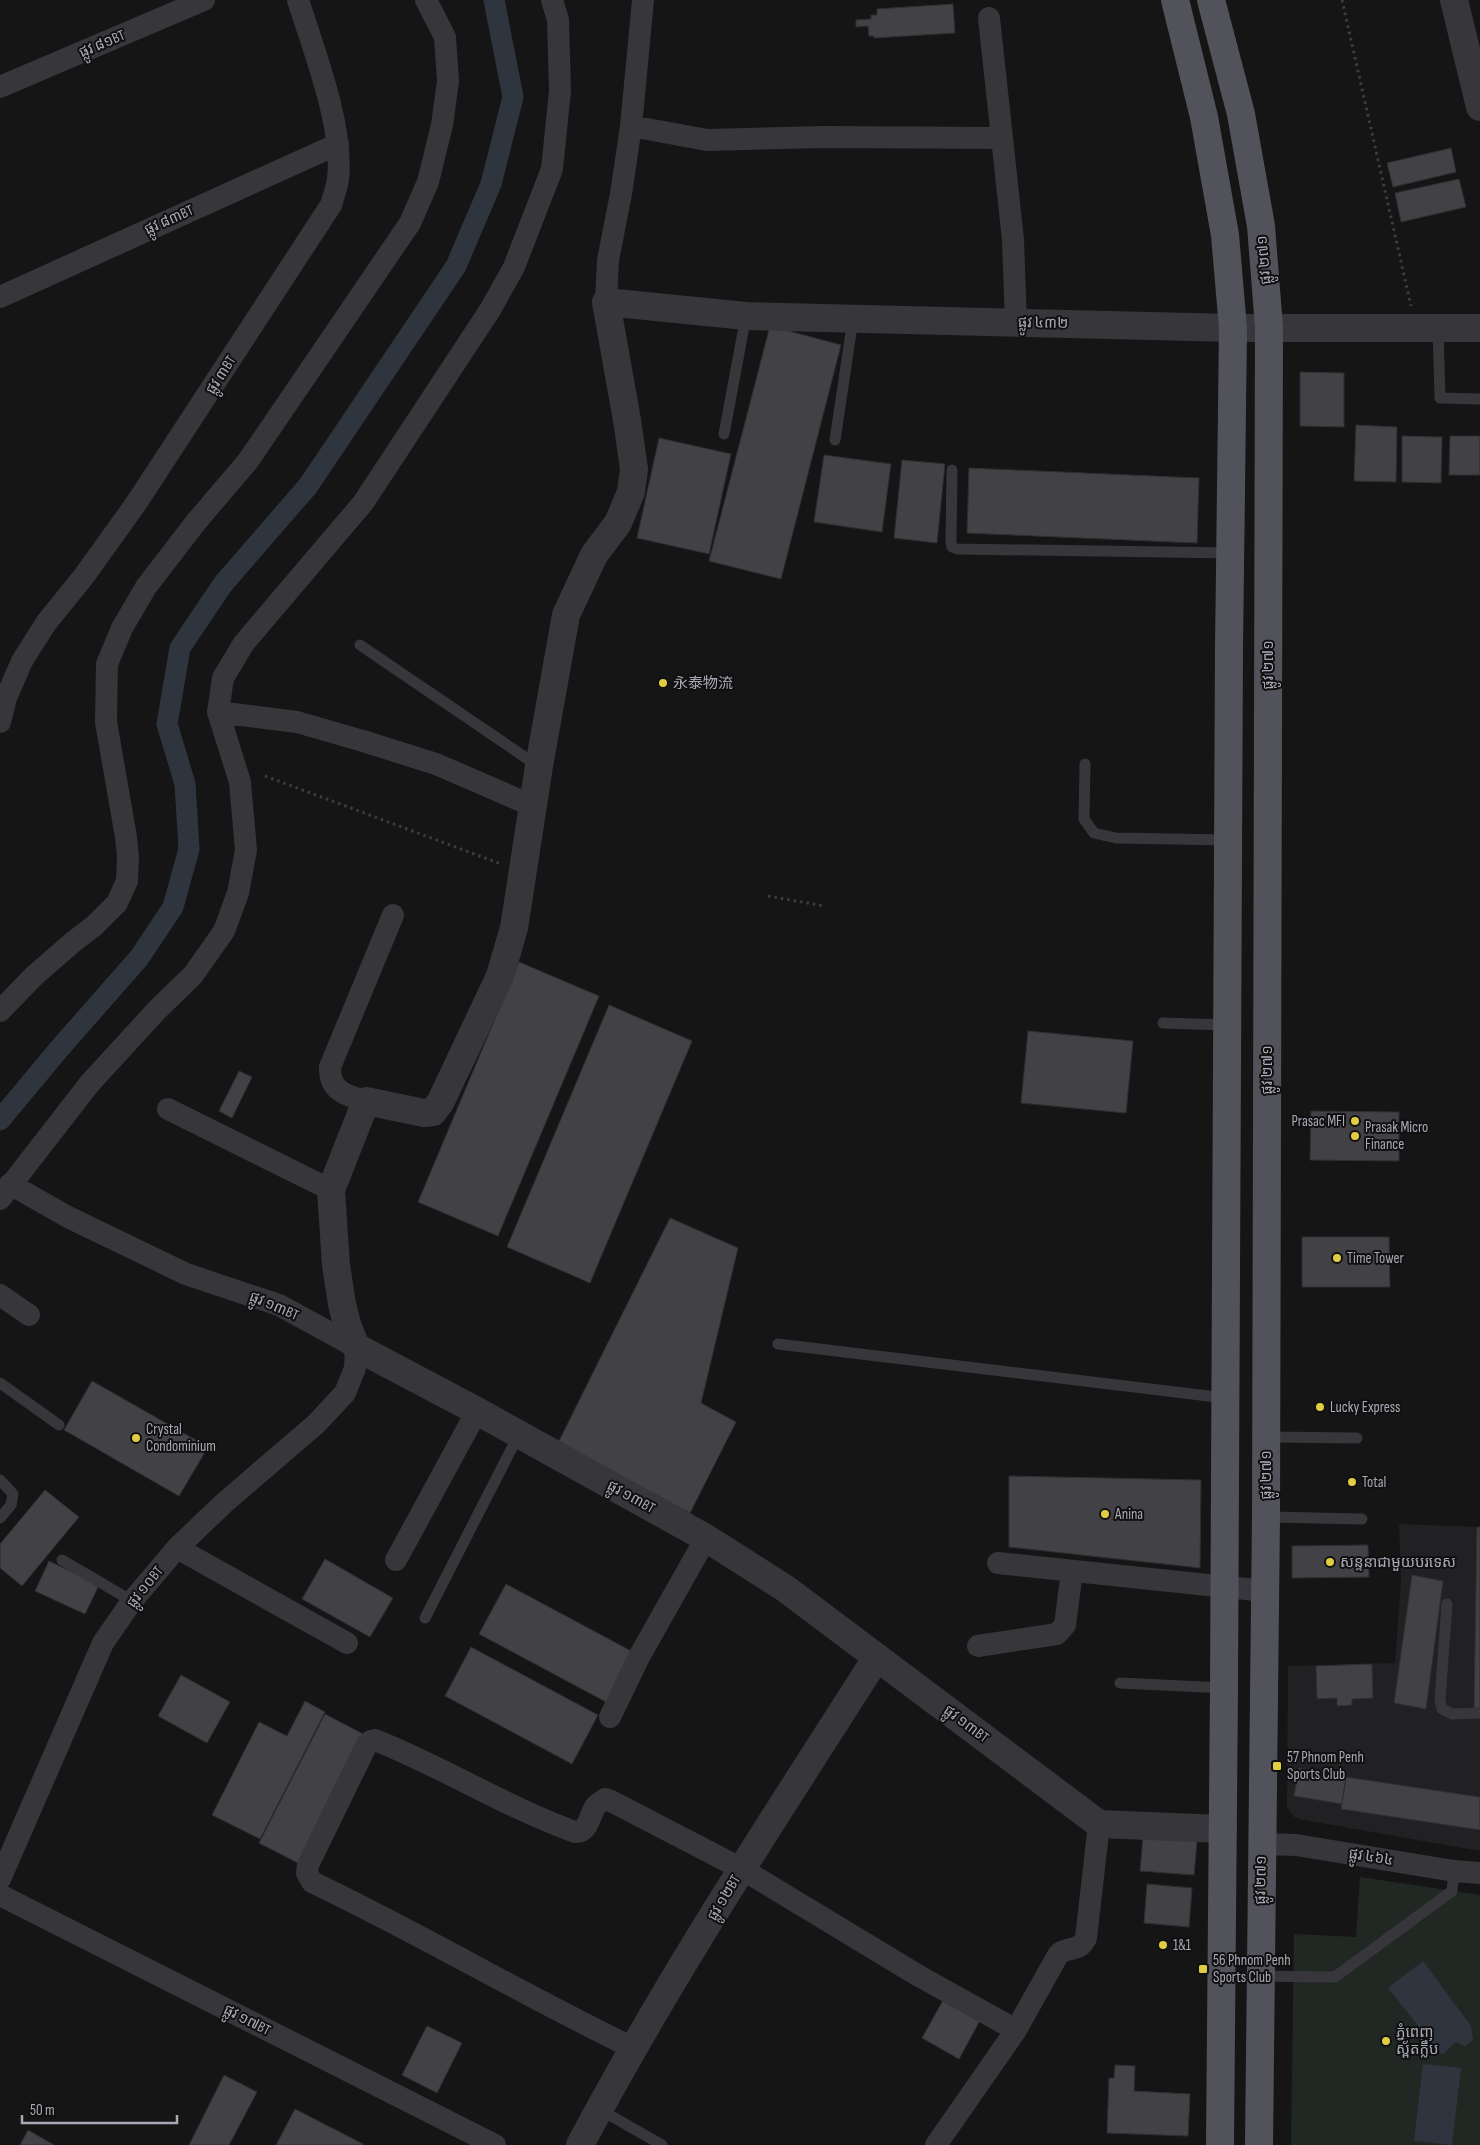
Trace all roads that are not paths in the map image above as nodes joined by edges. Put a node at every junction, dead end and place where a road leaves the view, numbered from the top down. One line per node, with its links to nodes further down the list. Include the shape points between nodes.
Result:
1 (204, 0): 10 (street, ផ្លូវ ៨១BT)
2 (298, 0): 14 (street, ផ្លូវ ៣BT, via 325,85)
3 (426, 0): 37 (street, via 445,37 448,80 442,125 428,182 410,223 248,461 146,587 122,628 107,664 106,722 126,837 127,881 112,909 34,976)
4 (552, 0): 30 (street, via 558,20 560,92 552,169 514,267 490,310 363,503 244,643 223,678)
5 (643, 0): 12 (street)
6 (1175, 0): 21 (main road, via 1204,117 1225,235)
7 (1211, 0): 20 (main road, ផ្លូវ ២៧១, via 1241,114 1261,226)
8 (1454, 0): 11 (street)
9 (989, 18): 13 (street)
10 (0, 87)
11 (1480, 107)
12 (631, 126): 13 (street, via 707,140); 16 (street, via 608,260)
13 (1002, 138): 19 (street, via 1014,240)
14 (338, 144): 15 (street, ផ្លូវ ៨៣BT); 31 (street, ផ្លូវ ៣BT, via 338,180 331,205 137,502 46,623 22,661)
15 (0, 297)
16 (606, 302): 17 (street, ផ្លូវ ៤៣២); 33 (street, via 634,469 631,492 618,523 594,556 566,615)
17 (746, 316): 18 (street, ផ្លូវ ៤៣២); 25 (lane)
18 (852, 319): 19 (street, ផ្លូវ ៤៣២); 26 (lane)
19 (1016, 323): 21 (street, ផ្លូវ ៤៣២)
20 (1269, 327): 21 (street, ផ្លូវ ៤៣២); 22 (street, ផ្លូវ ៤៣២); 53 (main road, ផ្លូវ ២៧១)
21 (1233, 328): 28 (main road)
22 (1427, 328): 23 (street, ផ្លូវ ៤៣២); 24 (lane, via 1440,398)
23 (1480, 328)
24 (1480, 399)
25 (724, 434)
26 (835, 440)
27 (952, 470): 28 (lane, via 952,547 957,549)
28 (1231, 553): 35 (main road)
29 (360, 645): 33 (lane)
30 (218, 712): 34 (street, via 297,722 363,740 436,764); 43 (street, via 240,782 246,850 238,893 224,931 193,975 90,1083)
31 (0, 722)
32 (1085, 764): 35 (lane, via 1084,820 1094,833 1116,838)
33 (539, 766): 34 (street)
34 (533, 806): 40 (street, via 514,928 500,976 441,1101 433,1112 424,1113)
35 (1228, 840): 39 (main road)
36 (393, 914): 40 (street, via 330,1067 334,1085 347,1096)
37 (0, 1011)
38 (1163, 1023): 39 (lane)
39 (1227, 1025): 49 (main road)
40 (366, 1101): 42 (street)
41 (168, 1109): 42 (street)
42 (331, 1190): 47 (street, via 342,1304)
43 (5, 1192): 47 (street, ផ្លូវ ១៣BT, via 68,1217 186,1274 279,1305)
44 (0, 1295): 45 (street)
45 (29, 1315)
46 (778, 1344): 49 (lane)
47 (356, 1348): 50 (street, ផ្លូវ ១៣BT); 60 (street, ផ្លូវ ១០BT, via 355,1368 345,1393 316,1424 223,1504)
48 (0, 1383): 51 (lane)
49 (1225, 1398): 65 (main road)
50 (477, 1411): 52 (street, ផ្លូវ ១៣BT); 62 (street)
51 (59, 1425)
52 (518, 1436): 59 (street, ផ្លូវ ១៣BT); 69 (lane)
53 (1266, 1438): 54 (lane); 57 (main road, ផ្លូវ ២៧១)
54 (1357, 1438)
55 (0, 1480): 56 (lane, via 13,1494 10,1505)
56 (0, 1518)
57 (1266, 1518): 58 (lane); 66 (main road, ផ្លូវ ២៧១)
58 (1362, 1519)
59 (706, 1538): 72 (street, ផ្លូវ ១៣BT, via 786,1589); 76 (street, via 640,1654)
60 (178, 1548): 67 (street, ផ្លូវ ១០BT); 70 (street)
61 (62, 1560): 67 (lane)
62 (396, 1560)
63 (998, 1563): 64 (street)
64 (1072, 1571): 65 (street); 71 (street, via 1065,1625 1056,1634)
65 (1224, 1586): 66 (street); 74 (main road)
66 (1265, 1590): 79 (main road, ផ្លូវ ២៧១)
67 (132, 1601): 83 (street, ផ្លូវ ១០BT, via 103,1643)
68 (1447, 1604): 75 (lane, via 1442,1710 1452,1714)
69 (426, 1618)
70 (347, 1643)
71 (978, 1646)
72 (877, 1656): 77 (street, ផ្លូវ ១៣BT); 80 (street, ផ្លូវ ១២BT)
73 (1120, 1684): 74 (lane)
74 (1224, 1688): 78 (main road)
75 (1480, 1713)
76 (610, 1717)
77 (1099, 1824): 78 (street); 86 (street, via 1086,1938 1078,1948 1066,1950 1058,1956)
78 (1223, 1829): 93 (main road)
79 (1262, 1844): 81 (street, ផ្លូវ ៤៦៤, via 1296,1845); 85 (main road, ផ្លូវ ២៧១)
80 (742, 1869): 86 (street, via 919,1976); 87 (street, ផ្លូវ ១២BT); 87 (street, via 605,1799 596,1806 585,1829 575,1832 544,1821 402,1751 375,1740 367,1744 308,1865 307,1873 312,1882)
81 (1454, 1871): 82 (street, ផ្លូវ ៤៦៤); 85 (lane, via 1452,1891 1335,1977)
82 (1480, 1873)
83 (0, 1879)
84 (0, 1895): 89 (street, ផ្លូវ ១៧BT)
85 (1260, 1976): 94 (main road, ផ្លូវ ២៧១)
86 (1016, 2030): 92 (street)
87 (634, 2048): 88 (street, ផ្លូវ ១២BT)
88 (599, 2109): 90 (street, ផ្លូវ ១២BT); 91 (lane)
89 (495, 2145)
90 (580, 2145)
91 (662, 2145)
92 (936, 2145)
93 (1220, 2145)
94 (1258, 2145)

